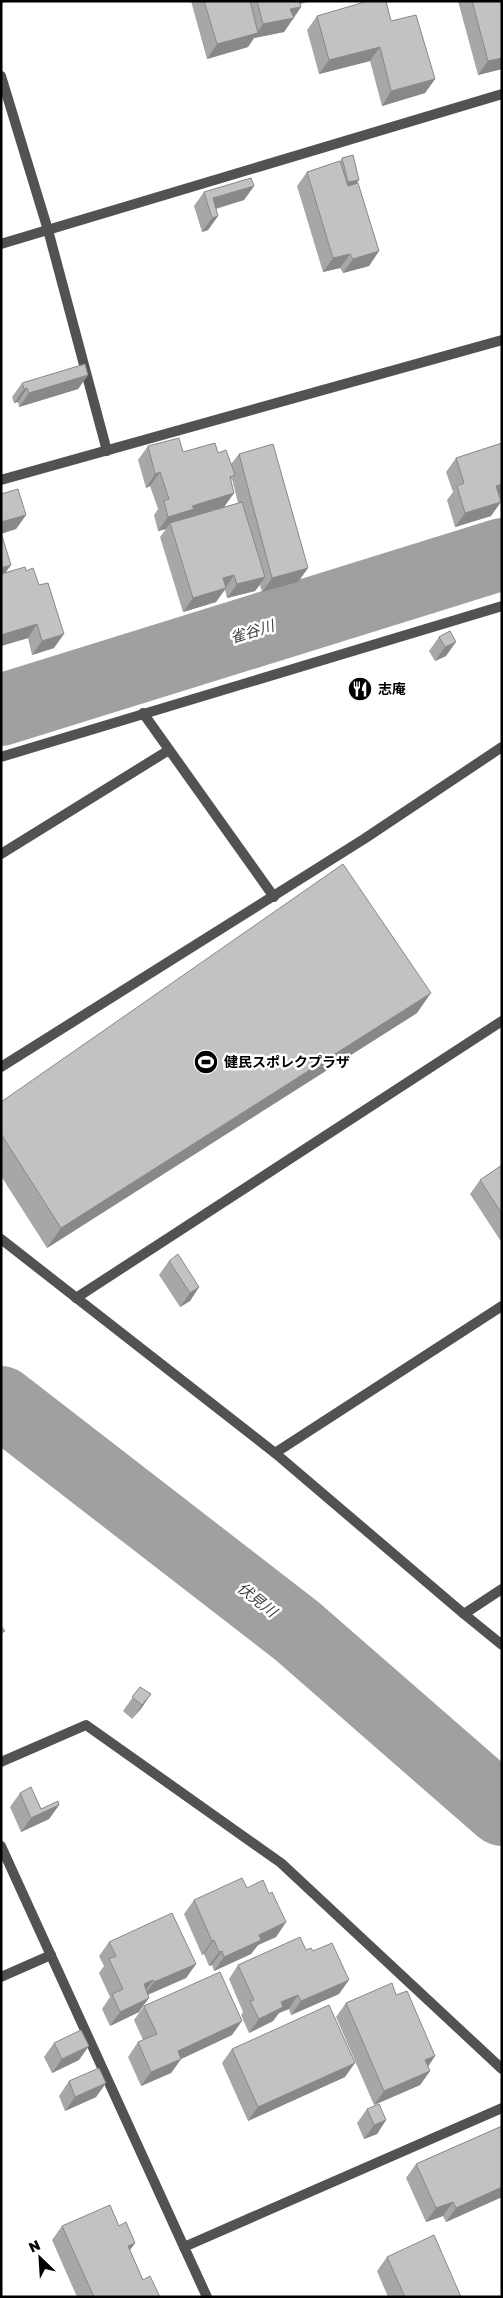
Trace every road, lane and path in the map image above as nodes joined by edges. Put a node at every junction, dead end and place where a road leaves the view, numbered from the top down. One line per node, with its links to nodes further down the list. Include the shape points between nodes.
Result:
1 (1, 76): 3 (street)
2 (502, 94): 3 (street)
3 (48, 230): 4 (street); 6 (street)
4 (1, 244)
5 (502, 340): 6 (street)
6 (107, 451): 7 (street)
7 (1, 480)
8 (502, 606): 9 (street)
9 (143, 713): 11 (street); 12 (street)
10 (502, 747): 14 (street)
11 (169, 750): 13 (street); 14 (street)
12 (1, 757)
13 (1, 854)
14 (274, 897): 16 (street)
15 (502, 1021): 18 (street)
16 (1, 1067)
17 (1, 1239): 18 (street)
18 (76, 1298): 20 (street)
19 (502, 1306): 20 (street)
20 (275, 1453): 22 (street)
21 (502, 1589): 22 (street)
22 (464, 1614): 23 (street)
23 (502, 1645)
24 (1, 1762): 28 (street, via 86,1725 281,1863)
25 (1, 1846): 26 (street)
26 (51, 1955): 27 (street); 30 (street)
27 (1, 1977)
28 (502, 2069)
29 (502, 2108): 30 (street)
30 (184, 2247): 31 (street)
31 (207, 2297)

